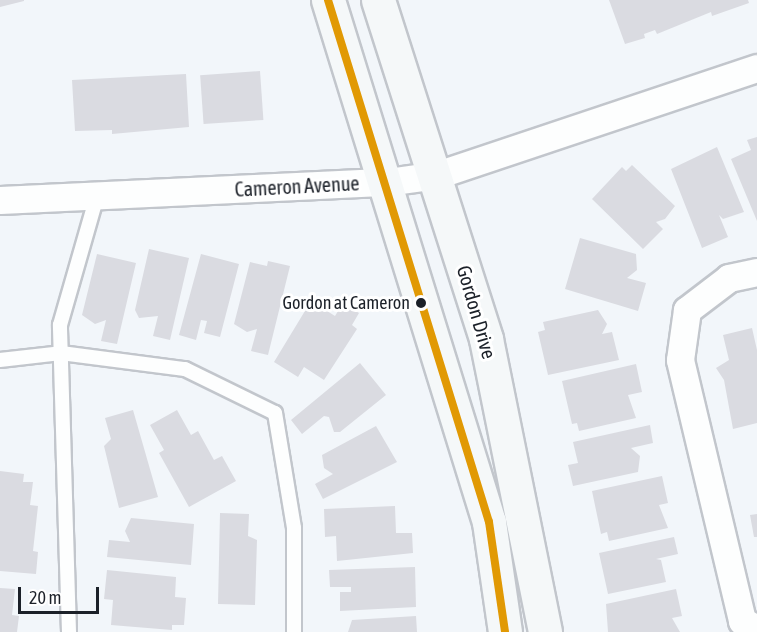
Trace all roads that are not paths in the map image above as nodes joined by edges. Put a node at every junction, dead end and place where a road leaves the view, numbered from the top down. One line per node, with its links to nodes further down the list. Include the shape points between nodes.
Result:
1 (327, 0): 5 (main road)
2 (378, 0): 4 (main road, Gordon Drive)
3 (757, 68): 4 (street, Cameron Avenue)
4 (437, 175): 5 (street, Cameron Avenue); 15 (main road, Gordon Drive, via 486,339)
5 (387, 182): 6 (street, Cameron Avenue); 14 (main road, via 489,522)
6 (97, 195): 7 (street, Cameron Avenue); 9 (lane, via 60,326)
7 (0, 200)
8 (757, 272): 11 (street, via 729,278 687,310 680,360 742,621)
9 (61, 353): 10 (lane); 12 (lane); 13 (lane, via 185,369 275,413 294,528)
10 (0, 360)
11 (757, 629)
12 (69, 632)
13 (294, 632)
14 (505, 632)
15 (545, 632)

